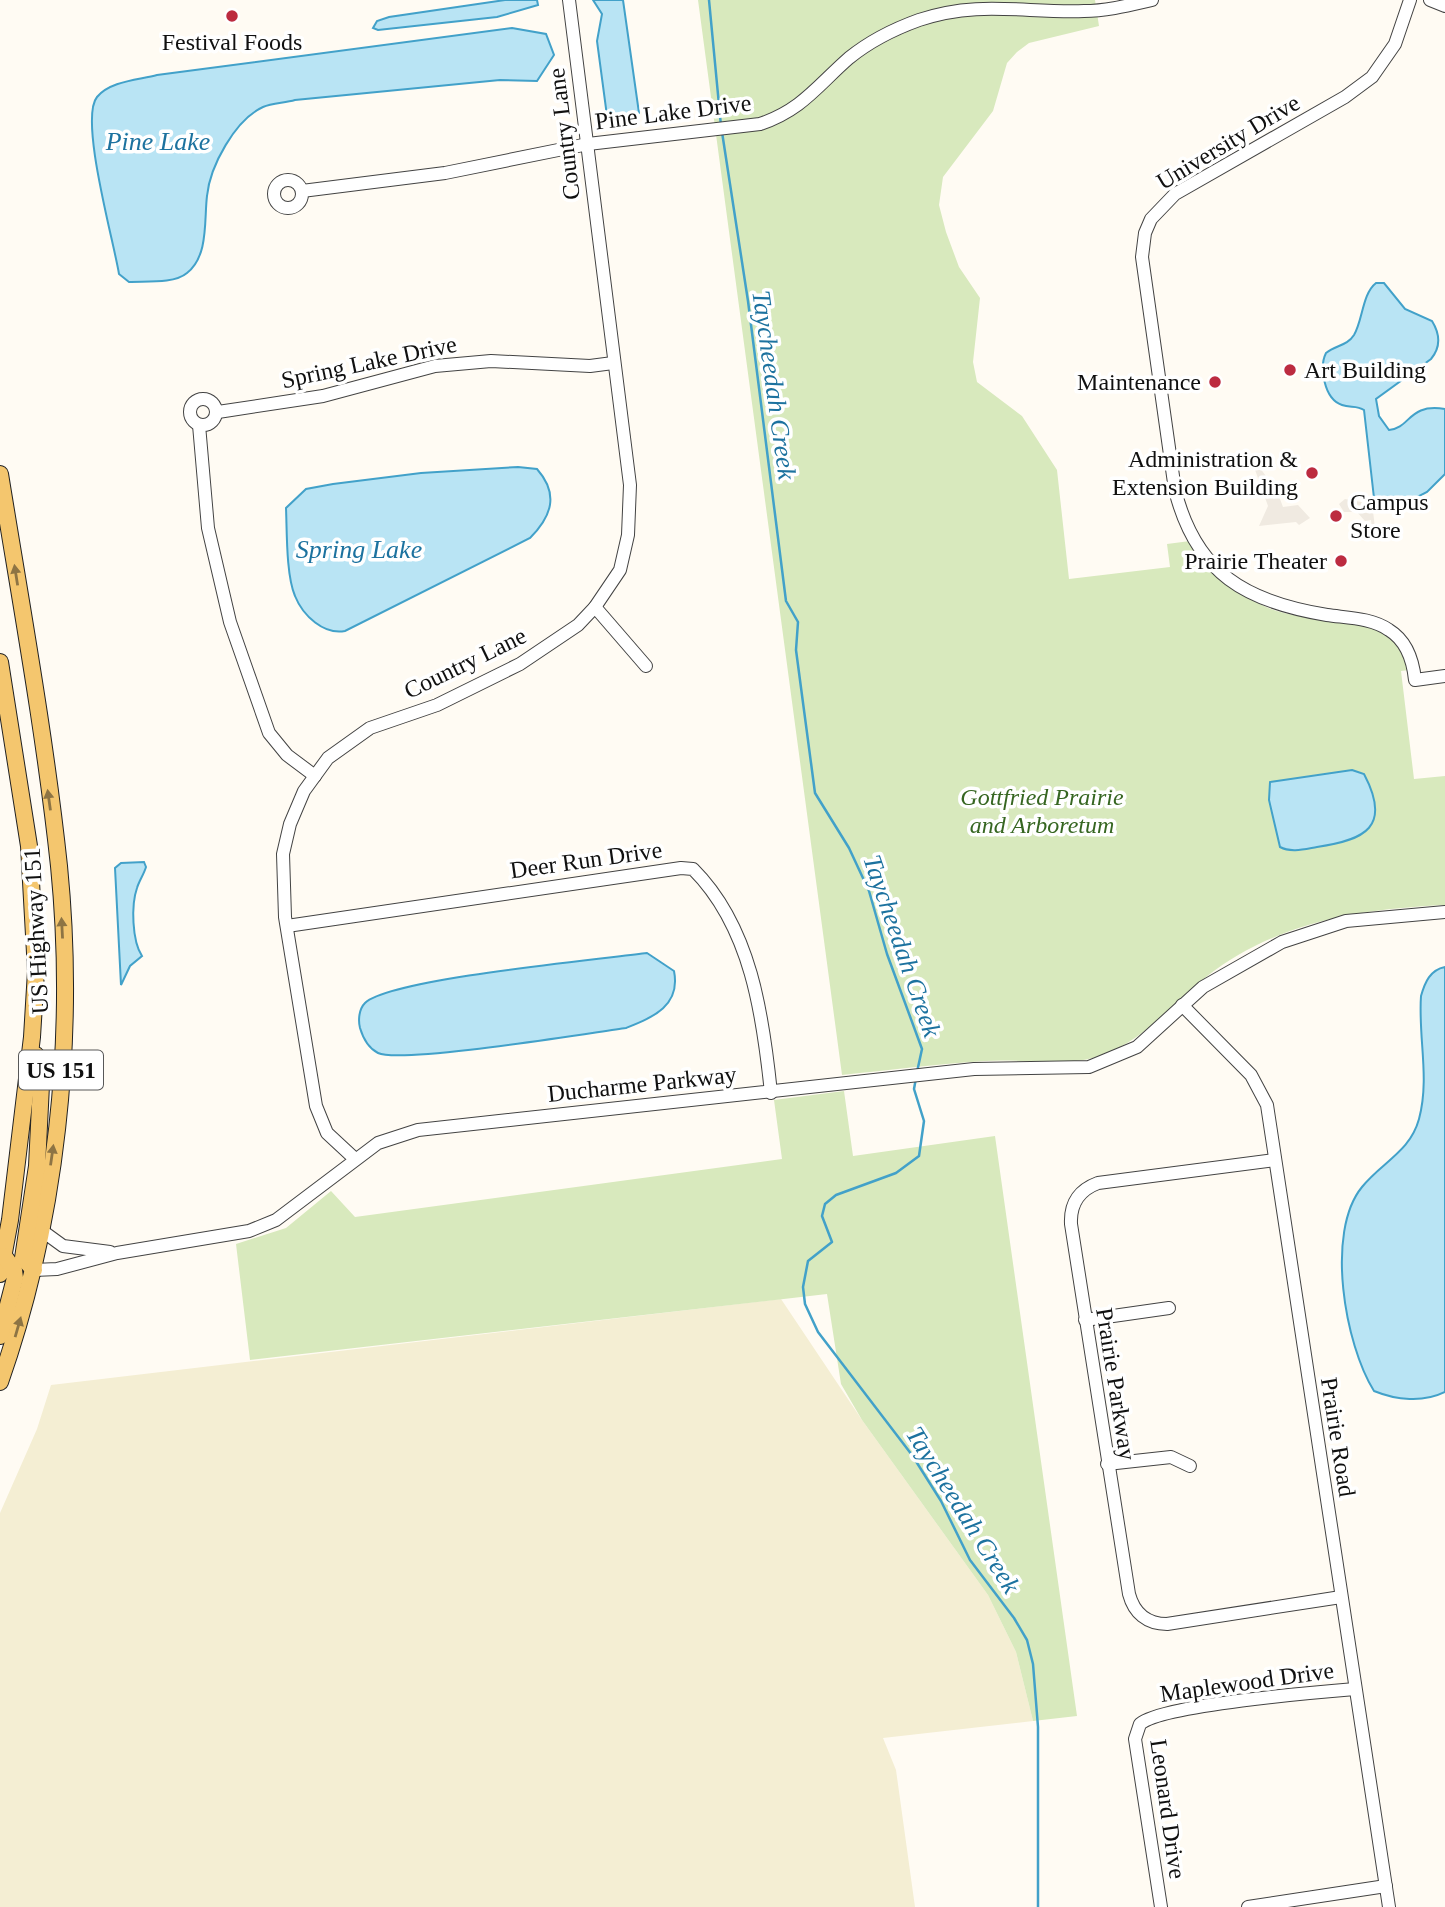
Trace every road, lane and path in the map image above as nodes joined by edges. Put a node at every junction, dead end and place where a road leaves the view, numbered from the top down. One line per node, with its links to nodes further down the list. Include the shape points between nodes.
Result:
1 (569, 0): 7 (street, Country Lane)
2 (1152, 0): 5 (street, Pine Lake Drive)
3 (1410, 0): 17 (street, University Drive, via 1395,44 1372,77 1175,194 1151,219 1142,257 1175,490 1185,523 1202,553 1231,582 1268,602 1387,628 1406,648 1415,680)
4 (1430, 0): 6 (street)
5 (1102, 5): 7 (street, Pine Lake Drive, via 992,6 937,15 870,43 785,115 727,129)
6 (1445, 6)
7 (587, 144): 8 (street, Pine Lake Drive, via 445,173); 9 (street, Country Lane)
8 (302, 191)
9 (613, 363): 10 (street, Spring Lake Drive, via 491,361 435,366 323,396); 14 (street, Country Lane, via 630,485 628,535 620,570)
10 (218, 412): 11 (street, Spring Lake Drive, via 208,425); 11 (street, Spring Lake Drive, via 202,399 194,401 189,414)
11 (199, 425): 18 (street, Spring Lake Drive, via 208,528 230,622 269,733 287,755)
12 (0, 467): 13 (main road, US Highway 151)
13 (0, 475): 26 (main road, US Highway 151 / US 151, one-way to 13, via 63,1055 59,880)
14 (596, 607): 16 (street); 18 (street, Country Lane, via 578,625 520,664 437,705 370,728 328,758)
15 (0, 662): 22 (main road, US Highway 151 / US 151, via 29,846 36,971)
16 (646, 666)
17 (1445, 676)
18 (315, 776): 20 (street, Country Lane, via 290,824 283,855)
19 (1445, 912): 21 (street, Ducharme Parkway, via 1363,918 1306,933 1231,969)
20 (287, 926): 23 (street, Deer Run Drive, via 539,887 693,869 713,891 737,936 761,1012); 24 (street, Country Lane, via 316,1106 327,1133)
21 (1182, 1005): 23 (street, Ducharme Parkway, via 1137,1047 1099,1065 927,1073); 25 (street, Prairie Road, via 1259,1086 1267,1105)
22 (32, 1037): 28 (main road, US Highway 151 / US 151); 29 (main road, via 41,1085 37,1166 23,1258)
23 (771, 1093): 24 (street, Ducharme Parkway, via 418,1130 377,1143)
24 (355, 1159): 27 (street, Ducharme Parkway, via 276,1220)
25 (1275, 1160): 32 (street, Prairie Parkway, via 1102,1182 1086,1188 1074,1202 1070,1219); 37 (street, Prairie Road)
26 (41, 1230): 27 (street, Ducharme Parkway, via 63,1246); 29 (main road, US Highway 151 / US 151)
27 (117, 1252): 29 (street, Ducharme Parkway, via 57,1269)
28 (2, 1256): 30 (main road, US Highway 151 / US 151); 33 (main road, via 15,1278)
29 (34, 1270): 34 (main road, US Highway 151 / US 151, one-way to 29)
30 (0, 1274)
31 (1169, 1308): 32 (street)
32 (1085, 1320): 35 (street, Prairie Parkway)
33 (0, 1336)
34 (0, 1382)
35 (1107, 1464): 36 (street, via 1171,1457); 37 (street, Prairie Parkway, via 1128,1590 1140,1615 1162,1624)
36 (1190, 1466)
37 (1342, 1597): 38 (street, Prairie Road)
38 (1355, 1689): 39 (street, Maplewood Drive, via 1223,1704); 40 (street, Prairie Road)
39 (1144, 1720): 41 (street, Leonard Drive, via 1135,1739)
40 (1386, 1886): 42 (street); 43 (street, Prairie Road)
41 (1161, 1907)
42 (1248, 1907)
43 (1389, 1907)

